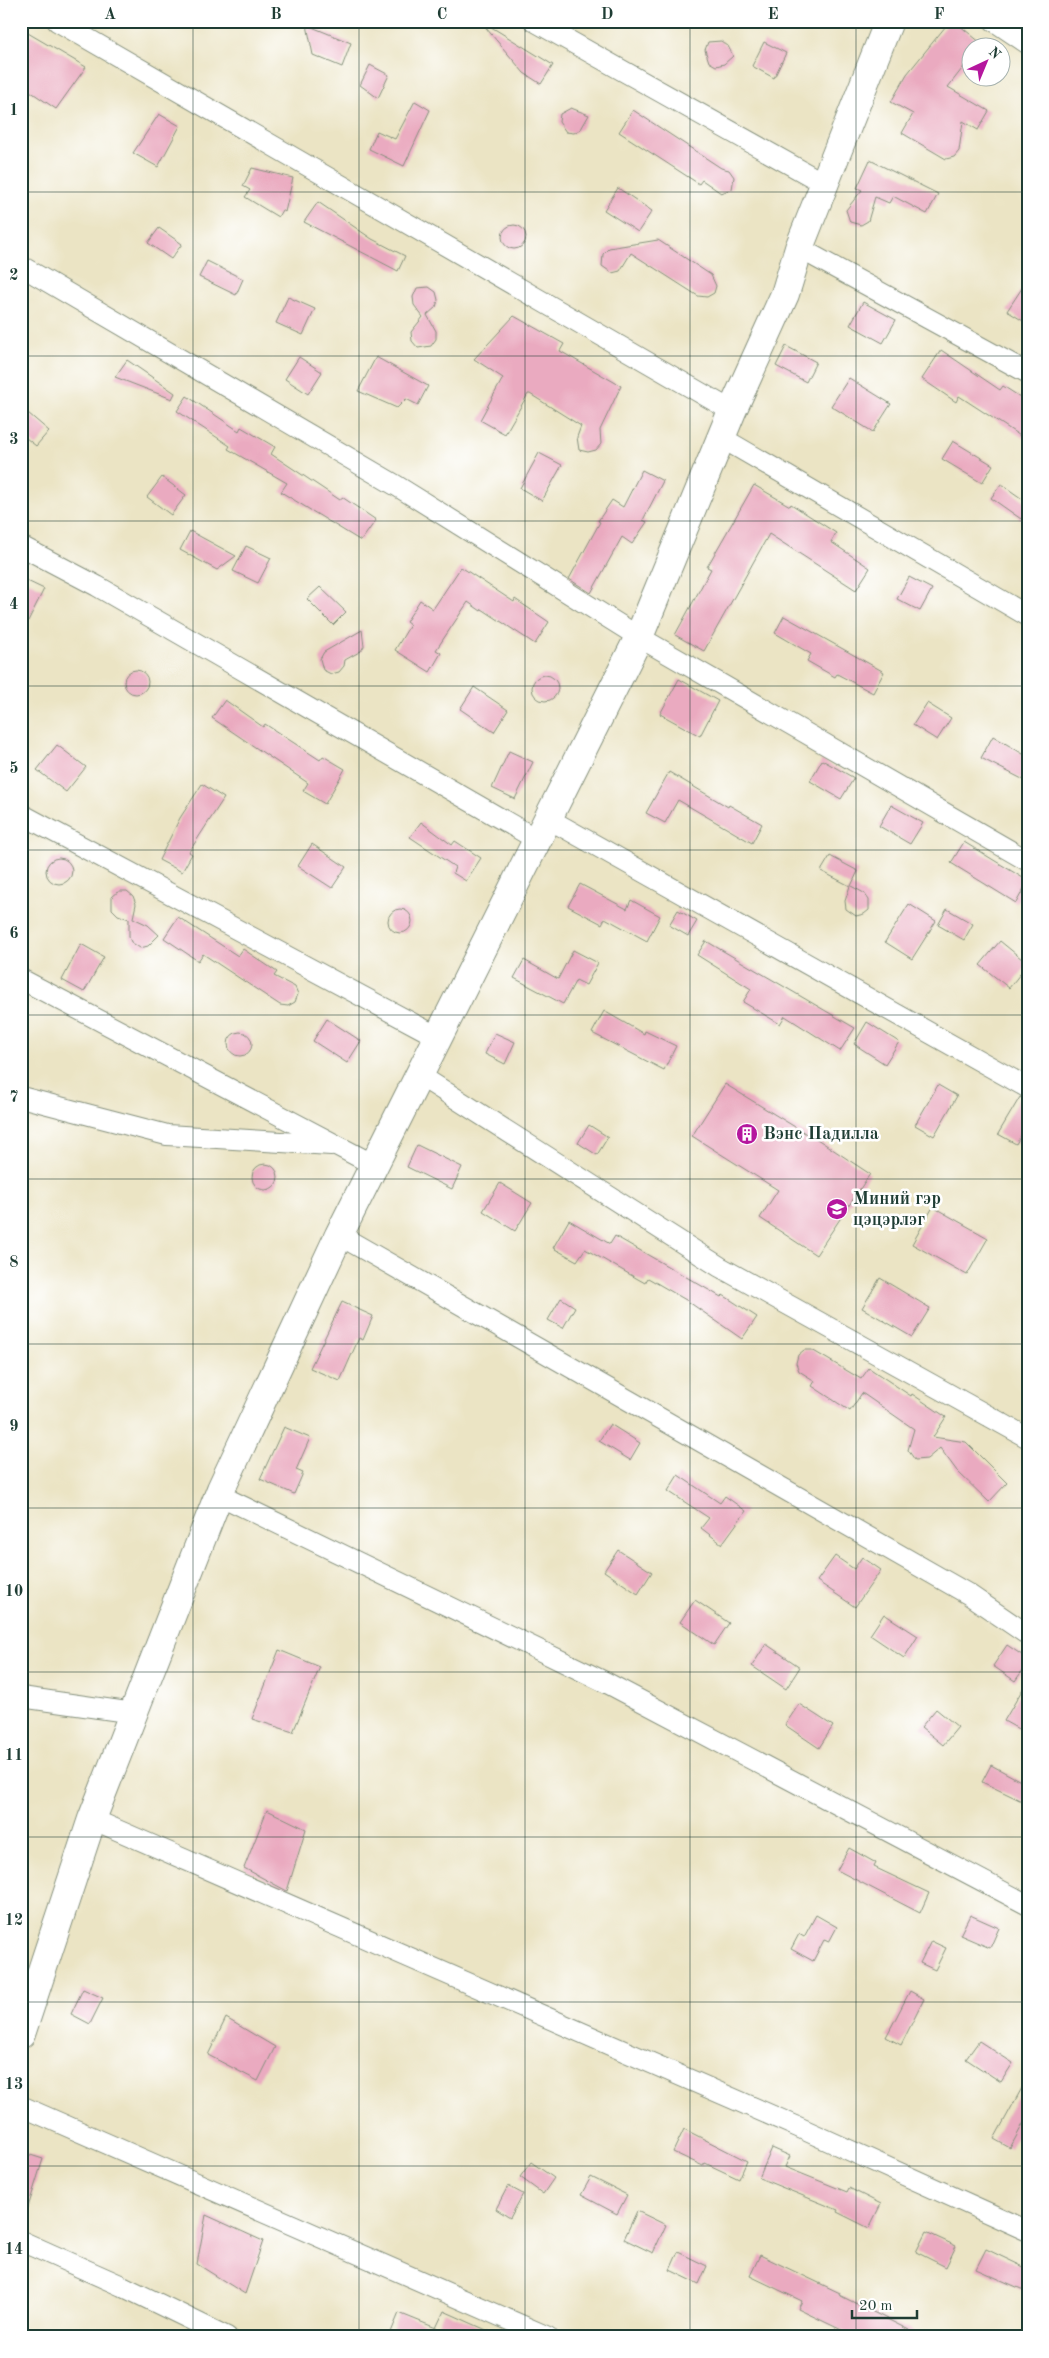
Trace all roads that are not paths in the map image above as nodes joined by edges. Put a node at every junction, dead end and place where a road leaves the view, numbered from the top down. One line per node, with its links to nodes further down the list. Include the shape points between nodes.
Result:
1 (57, 21): 10 (street)
2 (534, 21): 6 (street)
3 (889, 21): 6 (street)
4 (994, 21): 5 (street)
5 (1028, 44)
6 (825, 184): 7 (street)
7 (799, 248): 9 (street); 10 (street, via 785,294)
8 (21, 266): 14 (street, via 397,486)
9 (1028, 373)
10 (732, 411): 11 (street)
11 (722, 438): 13 (street); 14 (street)
12 (21, 546): 16 (street)
13 (1028, 616)
14 (638, 637): 16 (street); 17 (street)
15 (21, 814): 19 (street)
16 (541, 828): 19 (street); 21 (street)
17 (1028, 860)
18 (21, 978): 23 (street)
19 (438, 1037): 20 (street)
20 (419, 1075): 24 (street); 26 (street, via 720,1267)
21 (1028, 1088)
22 (21, 1097): 23 (street, via 167,1136)
23 (338, 1146): 24 (street)
24 (374, 1165): 25 (street)
25 (339, 1235): 27 (street); 28 (street, via 968,1594)
26 (1028, 1438)
27 (219, 1495): 30 (street); 32 (street, via 609,1684)
28 (1028, 1635)
29 (21, 1697): 30 (street)
30 (134, 1714): 31 (street)
31 (92, 1819): 33 (street); 35 (street)
32 (1028, 1905)
33 (21, 2034)
34 (21, 2106): 38 (street)
35 (1028, 2230)
36 (21, 2242): 37 (street)
37 (227, 2337)
38 (548, 2337)

